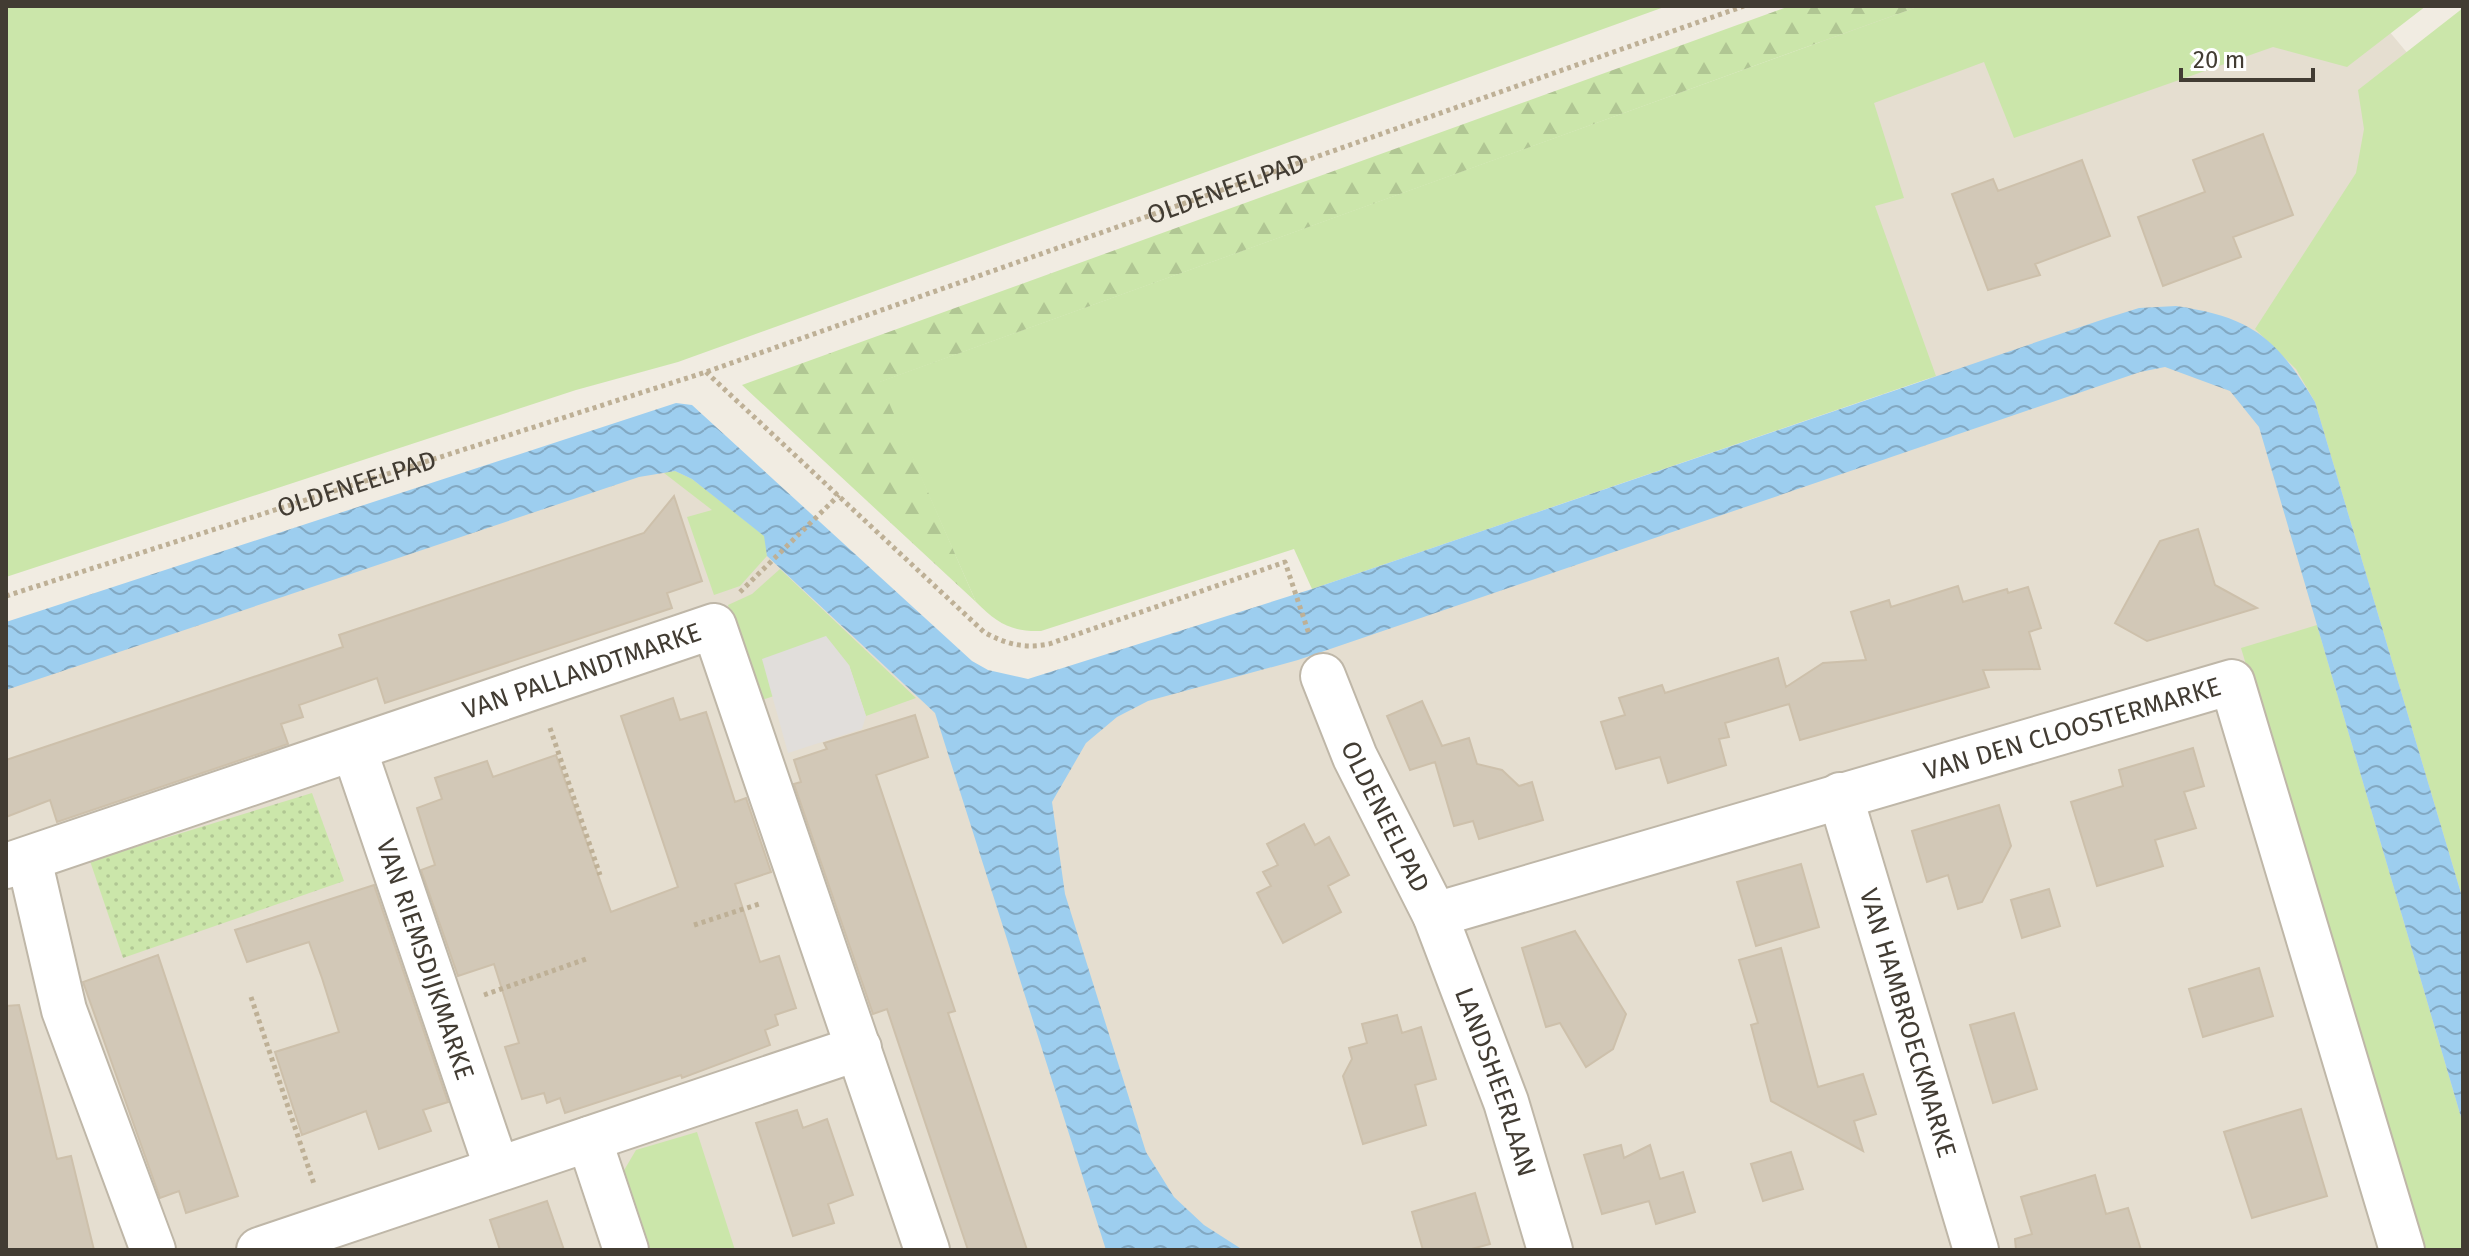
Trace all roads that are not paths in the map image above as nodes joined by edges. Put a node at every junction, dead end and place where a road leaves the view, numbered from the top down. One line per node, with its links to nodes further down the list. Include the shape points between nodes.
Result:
1 (1323, 676): 5 (street, OLDENEELPAD, via 1355,757)
2 (354, 749): 4 (street, VAN PALLANDTMARKE); 6 (street, VAN PALLANDTMARKE, via 714,626); 8 (street, VAN RIEMSDIJKMARKE)
3 (1840, 795): 5 (street, VAN DEN CLOOSTERMARKE); 14 (street, VAN HAMBROECKMARKE); 15 (street, VAN DEN CLOOSTERMARKE, via 2232,682)
4 (17, 862): 9 (street, via 64,1010)
5 (1435, 915): 13 (street, LANDSHEERLAAN, via 1506,1102)
6 (859, 1048): 7 (street); 12 (street, VAN PALLANDTMARKE)
7 (589, 1139): 8 (street); 11 (street)
8 (497, 1169): 10 (street)
9 (153, 1250)
10 (259, 1250)
11 (626, 1250)
12 (927, 1250)
13 (1550, 1250)
14 (1976, 1250)
15 (2402, 1250)

